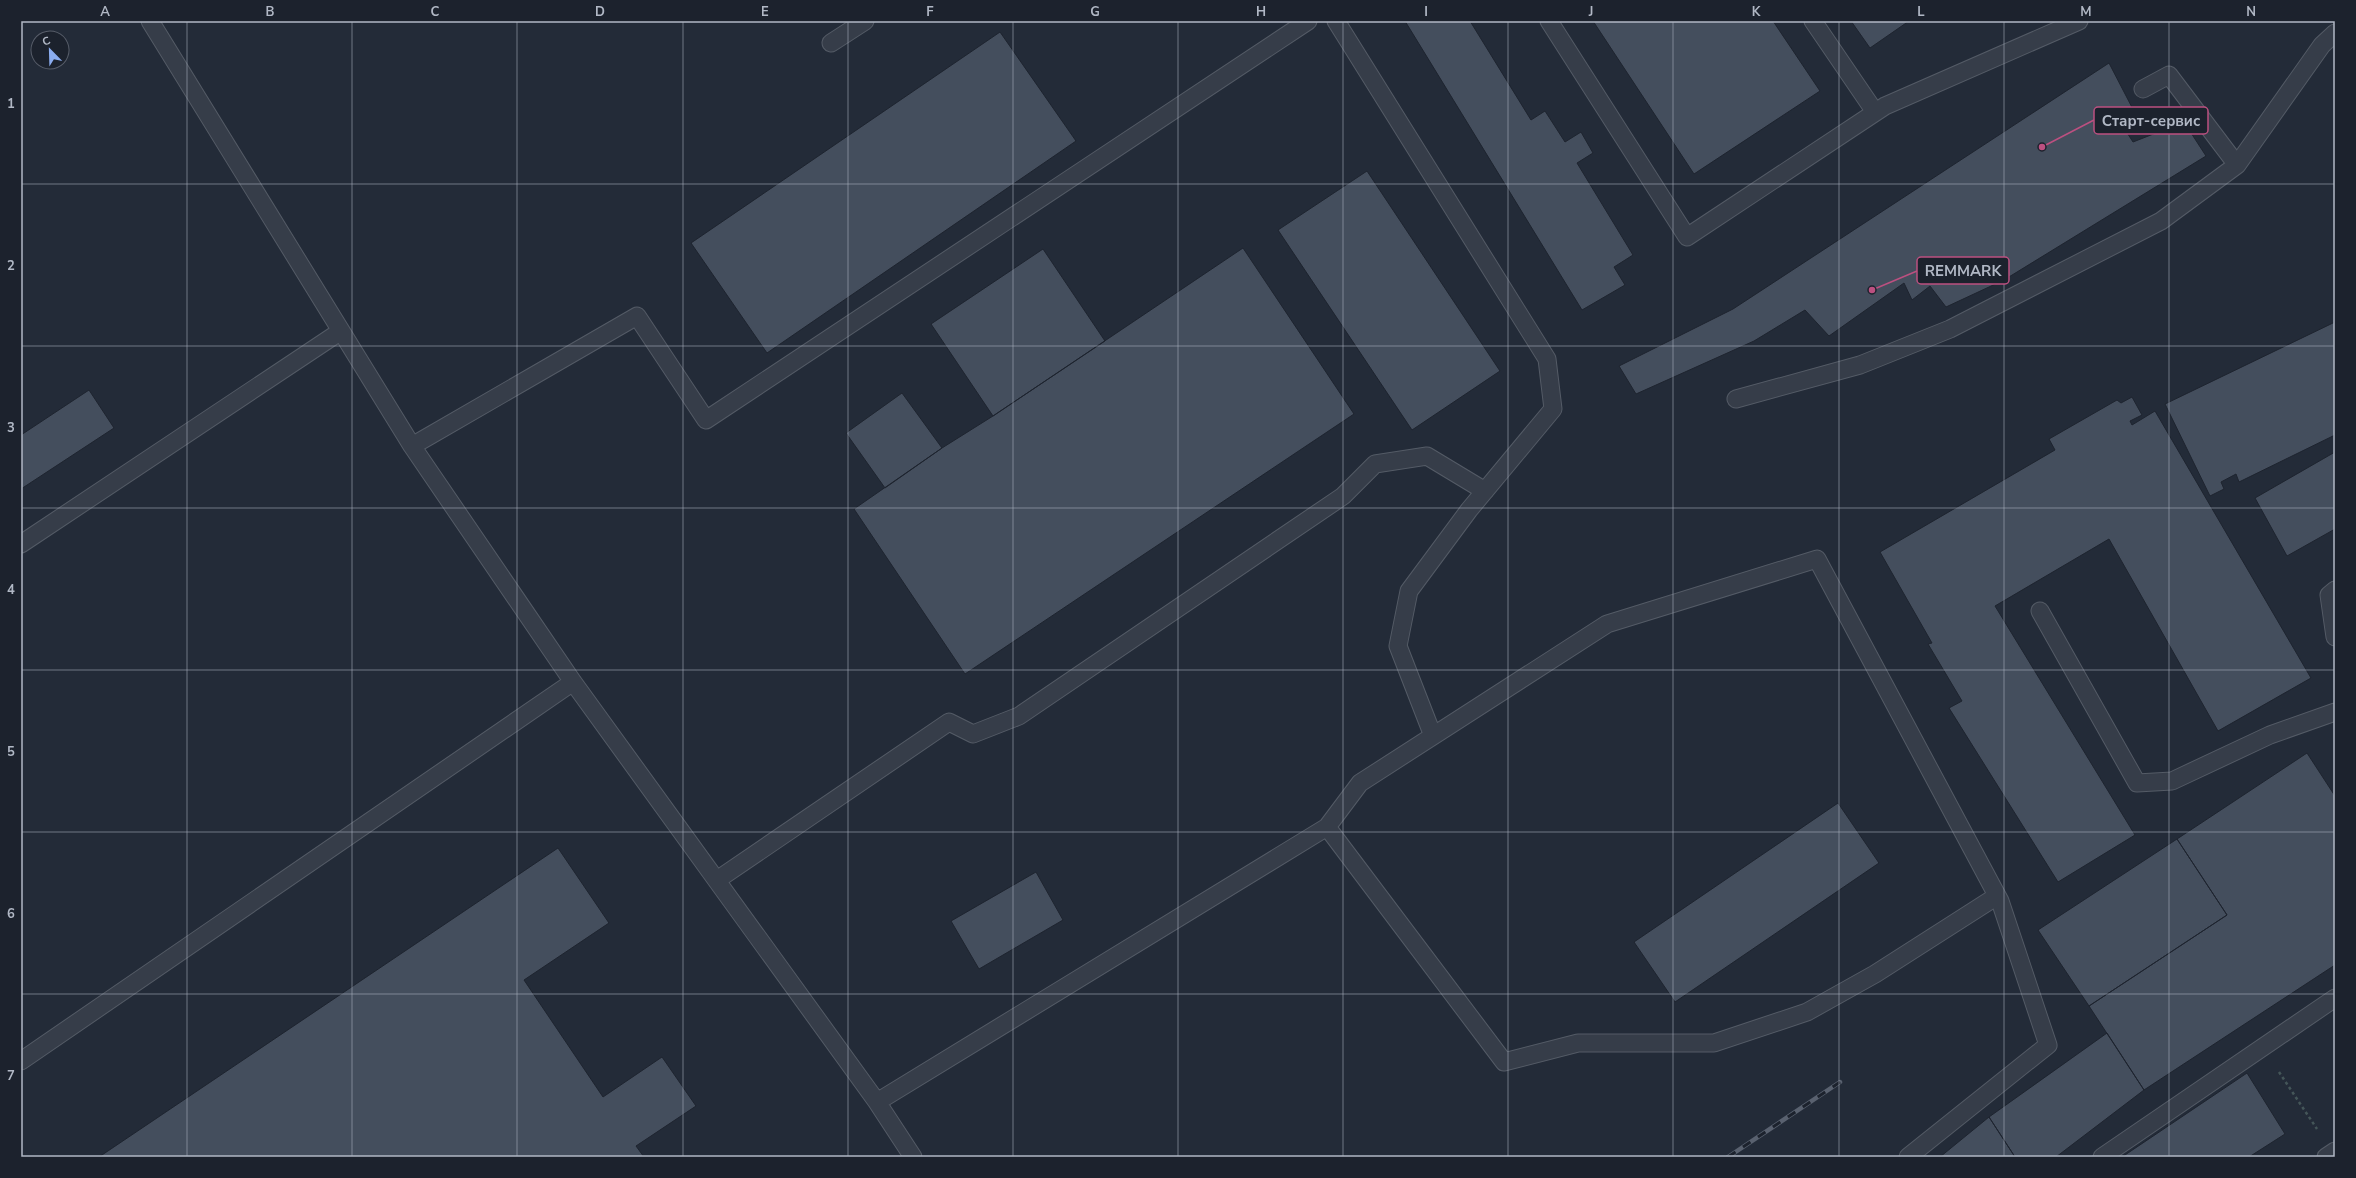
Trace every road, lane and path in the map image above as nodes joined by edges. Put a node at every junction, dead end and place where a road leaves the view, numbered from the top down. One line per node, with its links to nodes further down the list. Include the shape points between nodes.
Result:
1 (150, 21): 13 (lane)
2 (865, 21): 9 (lane)
3 (1308, 21): 15 (lane, via 706,420 637,316)
4 (1336, 21): 16 (lane, via 1547,359 1553,409)
5 (1549, 21): 11 (lane, via 1687,237)
6 (1814, 21): 11 (lane)
7 (2079, 21): 11 (lane)
8 (2335, 32): 12 (lane, via 2322,46)
9 (832, 44)
10 (2143, 89): 12 (lane, via 2169,75)
11 (1875, 112)
12 (2237, 165): 14 (lane, via 2160,221 1950,329 1860,365)
13 (341, 332): 15 (lane); 17 (lane)
14 (1736, 399)
15 (412, 446): 21 (lane)
16 (1485, 491): 23 (lane, via 1409,591 1398,646); 25 (lane, via 1427,456 1375,464 1343,496 1019,716 973,734 949,722)
17 (21, 544)
18 (2335, 590): 20 (lane, via 2330,595)
19 (2040, 611): 22 (lane, via 2137,783 2172,781 2270,736)
20 (2335, 637)
21 (573, 682): 25 (lane); 29 (lane)
22 (2335, 712)
23 (1432, 736): 24 (lane, via 1360,783); 26 (lane, via 1607,624 1817,559)
24 (1327, 827): 26 (lane, via 1504,1062 1578,1043 1714,1043 1807,1012 1875,974); 30 (lane)
25 (716, 880): 30 (lane)
26 (1997, 896): 33 (lane, via 2048,1045)
27 (2335, 998): 28 (lane)
28 (2262, 1048): 31 (path); 34 (lane)
29 (21, 1061)
30 (877, 1102): 32 (lane)
31 (2332, 1153)
32 (913, 1157)
33 (1908, 1157)
34 (2102, 1157)

